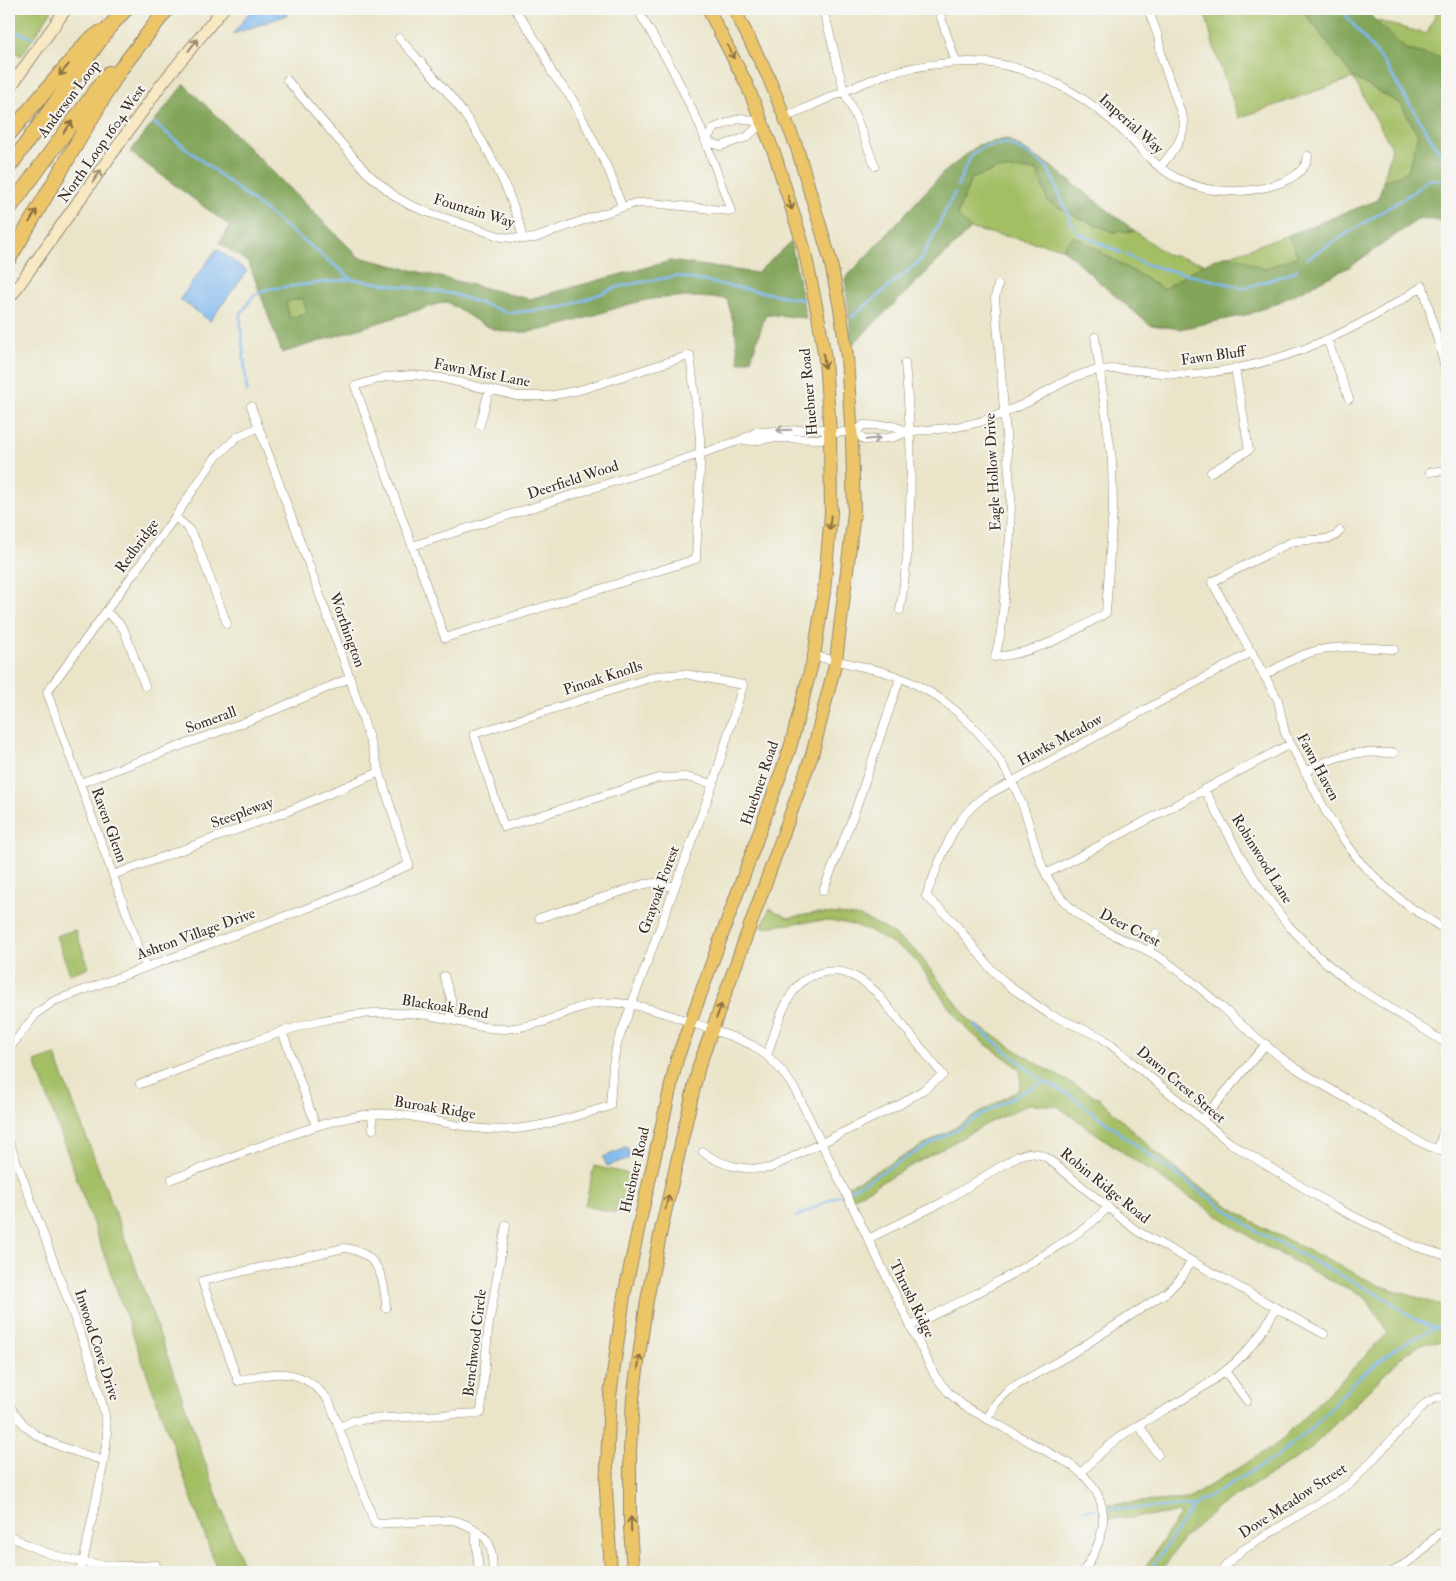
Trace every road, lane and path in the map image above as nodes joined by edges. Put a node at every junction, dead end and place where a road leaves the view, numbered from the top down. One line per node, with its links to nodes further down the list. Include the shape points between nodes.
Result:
1 (66, 9): 17 (main road)
2 (126, 9): 13 (highway, Anderson Loop)
3 (157, 9): 28 (highway, Anderson Loop, one-way to 3)
4 (167, 9): 30 (highway, one-way to 4, via 120,71)
5 (223, 9): 32 (main road, North Loop 1604 West, one-way to 5, via 161,85)
6 (515, 9): 27 (street, via 541,48 552,74 573,100 610,173)
7 (637, 9): 22 (street, via 672,68)
8 (708, 9): 20 (main road, Huebner Road, one-way to 20, via 748,85)
9 (734, 9): 19 (main road, via 768,76)
10 (822, 9): 18 (street)
11 (938, 9): 15 (street)
12 (1148, 9): 26 (street, via 1184,121 1184,131 1176,147)
13 (111, 24): 21 (highway, one-way to 21, via 87,42); 25 (highway, Anderson Loop)
14 (399, 38): 29 (street, via 478,134 505,185)
15 (956, 62): 18 (street, Imperial Way, via 888,73); 26 (street, Imperial Way, via 1014,68 1054,83 1104,114)
16 (287, 80): 29 (street, Fountain Way, via 367,173 396,197 430,213 502,237)
17 (9, 89)
18 (844, 91): 19 (street, Imperial Way); 24 (street)
19 (784, 118): 20 (main road); 45 (main road, via 797,148 830,259 847,356)
20 (762, 123): 22 (street, via 747,137 721,146); 22 (street, via 741,118 714,128); 47 (main road, Huebner Road, one-way to 47, via 808,264 824,359)
21 (9, 134)
22 (705, 141): 27 (street, Fountain Way, via 731,211 651,203)
23 (1308, 156): 26 (street, Imperial Way, via 1303,169 1293,177 1270,186 1241,191 1200,187 1178,179)
24 (875, 166)
25 (9, 167)
26 (1160, 167)
27 (622, 207): 29 (street, Fountain Way, via 541,236)
28 (9, 209)
29 (523, 239)
30 (9, 259)
31 (998, 285): 42 (street, Eagle Hollow Drive, via 995,298)
32 (9, 299)
33 (1095, 337): 37 (street)
34 (1326, 339): 36 (street, Fawn Bluff, via 1264,362); 38 (street, Fawn Bluff, via 1423,286); 40 (street)
35 (905, 363): 46 (street)
36 (1235, 368): 37 (street, Fawn Bluff, via 1177,375 1134,369); 50 (street, via 1249,450)
37 (1100, 370): 42 (street, Fawn Bluff, via 1066,380); 42 (street, Eagle Hollow Drive, via 1112,460 1113,508 1106,613 1051,643 995,657 1001,632 1010,536 1011,497)
38 (1447, 375)
39 (489, 390): 43 (street); 48 (street, Fawn Mist Lane, via 533,397 564,394 690,355); 54 (street, Fawn Mist Lane, via 414,375 386,377 355,386)
40 (1349, 399)
41 (251, 406): 44 (street, Worthington)
42 (1004, 412): 46 (street, Fawn Bluff, via 965,426)
43 (480, 426)
44 (258, 427): 52 (street, Redbridge, via 238,436 215,458); 63 (street, Worthington)
45 (854, 432): 46 (street, Fawn Bluff, via 863,425 893,426); 46 (street, Fawn Bluff, one-way to 46, via 864,440); 47 (street); 61 (main road, via 854,513)
46 (910, 432): 55 (street, via 912,496)
47 (828, 434): 48 (street, Deerfield Wood, via 823,429 761,431); 60 (main road, Huebner Road, one-way to 60, via 831,512)
48 (700, 454): 54 (street, Deerfield Wood); 54 (street, via 696,559 445,638)
49 (1447, 470): 51 (street)
50 (1211, 472)
51 (1430, 472)
52 (175, 517): 56 (street, Redbridge); 57 (street, via 188,528 196,541)
53 (1340, 531): 59 (street, Fawn Haven, via 1328,539 1290,542 1212,582)
54 (412, 546)
55 (900, 610)
56 (106, 612): 66 (street, via 124,630); 67 (street, Redbridge)
57 (227, 624)
58 (1394, 649): 62 (street, via 1324,649 1302,655)
59 (1252, 652): 62 (street, Fawn Haven); 72 (street, Hawks Meadow)
60 (814, 656): 61 (street, Deer Crest); 90 (main road, Huebner Road, via 787,758)
61 (836, 661): 64 (street, Deer Crest); 91 (main road, one-way to 61, via 812,755)
62 (1264, 675): 68 (street, Fawn Haven, via 1278,700 1284,733)
63 (350, 678): 70 (street, Worthington); 73 (street, Somerall, via 259,717)
64 (900, 678): 72 (street, Deer Crest, via 927,691 964,717 994,751); 80 (street, via 854,814)
65 (743, 685): 74 (street, Grayoak Forest); 74 (street, Pinoak Knolls, via 685,674 656,676 474,734 504,827 659,778 686,777)
66 (145, 686)
67 (47, 692): 73 (street, Raven Glenn)
68 (1290, 744): 71 (street, Fawn Haven); 75 (street)
69 (1394, 753): 71 (street, via 1348,753)
70 (380, 772): 76 (street, Worthington); 78 (street, Steepleway, via 288,811)
71 (1305, 772): 83 (street, Fawn Haven, via 1342,837 1361,863 1407,905)
72 (1012, 781): 77 (street, Deer Crest); 81 (street, Hawks Meadow, via 982,798 963,816 953,830)
73 (80, 783): 78 (street, Raven Glenn)
74 (713, 784): 79 (street, Grayoak Forest)
75 (1204, 789): 77 (street); 94 (street, Robinwood Lane, via 1263,892 1317,955 1349,982)
76 (409, 866): 86 (street, Ashton Village Drive, via 324,902)
77 (1046, 874): 85 (street, Deer Crest, via 1063,900 1084,920)
78 (113, 876): 86 (street, Raven Glenn)
79 (675, 887): 82 (street, via 644,884); 88 (street, Grayoak Forest)
80 (823, 891)
81 (926, 896): 101 (street, Dawn Crest Street, via 953,921 991,969 1009,986 1049,1014 1101,1037)
82 (539, 918)
83 (1447, 931)
84 (1156, 933): 85 (street)
85 (1149, 951): 93 (street, Deer Crest)
86 (146, 967): 95 (street, Ashton Village Drive, via 48,1004)
87 (444, 976): 89 (street, via 451,999)
88 (631, 1005): 89 (street, Blackoak Bend, via 592,1004 534,1024 506,1028 478,1027); 90 (street, Blackoak Bend); 98 (street, Grayoak Forest, via 617,1044)
89 (451, 1020): 92 (street, Blackoak Bend, via 398,1012 375,1013 343,1016)
90 (691, 1022): 91 (street, Thrush Ridge); 120 (main road, Huebner Road, via 677,1059 642,1212 624,1296)
91 (712, 1030): 96 (street, Thrush Ridge, via 754,1047); 121 (main road, one-way to 91, via 646,1300 660,1235 699,1066)
92 (282, 1031): 97 (street, Blackoak Bend); 102 (street)
93 (1266, 1044): 101 (street); 106 (street, Deer Crest, via 1289,1063 1421,1144)
94 (1447, 1044)
95 (9, 1049)
96 (766, 1056): 105 (street, Thrush Ridge, via 792,1084); 105 (street, via 793,990 814,975 840,972 866,982 943,1075 901,1104)
97 (140, 1084)
98 (610, 1106): 99 (street, Buroak Ridge, via 562,1121 511,1129 462,1126 398,1114)
99 (372, 1114): 102 (street, Buroak Ridge); 103 (street)
100 (1447, 1116): 106 (street)
101 (1202, 1120): 113 (street, Dawn Crest Street, via 1230,1143 1335,1207 1414,1246)
102 (316, 1126): 109 (street, Buroak Ridge)
103 (373, 1129)
104 (10, 1144): 129 (street, Inwood Cove Drive, via 102,1402 107,1435)
105 (821, 1144): 107 (street, via 760,1170 717,1162); 112 (street, Thrush Ridge)
106 (1438, 1150): 108 (street, Deer Crest)
107 (703, 1152)
108 (1447, 1153)
109 (172, 1180)
110 (1108, 1207): 112 (street, Robin Ridge Road, via 1054,1162 1028,1153 943,1202); 114 (street, Robin Ridge Road, via 1137,1231); 117 (street, via 1092,1224 1019,1271)
111 (506, 1226): 127 (street, Benchwood Circle, via 488,1330 480,1413 369,1419)
112 (868, 1239): 117 (street, Thrush Ridge)
113 (1447, 1256)
114 (1191, 1261): 116 (street, Robin Ridge Road); 125 (street, via 1182,1277 1167,1292 1071,1354 1010,1388)
115 (386, 1308): 127 (street, via 386,1293 377,1267 370,1258 344,1248 202,1281 238,1381 278,1373 302,1377 322,1391)
116 (1276, 1308): 118 (street, Robin Ridge Road); 119 (street, via 1254,1344)
117 (911, 1326): 125 (street, Thrush Ridge, via 941,1384 964,1406)
118 (1324, 1334)
119 (1225, 1371): 123 (street); 126 (street)
120 (613, 1380): 121 (main road); 142 (main road, Huebner Road, via 606,1489)
121 (635, 1384): 143 (main road, one-way to 121, via 630,1449)
122 (1447, 1396): 145 (street, Dove Meadow Street, via 1426,1402 1351,1483 1242,1551)
123 (1247, 1401)
124 (9, 1405): 129 (street, via 35,1434)
125 (987, 1419): 130 (street, Thrush Ridge)
126 (1139, 1425): 128 (street); 130 (street, via 1104,1450)
127 (340, 1427): 132 (street, via 375,1524 450,1520 468,1525)
128 (1158, 1455)
129 (104, 1461): 136 (street, Inwood Cove Drive)
130 (1082, 1472): 144 (street, Thrush Ridge, via 1098,1496 1103,1524 1099,1544)
131 (1447, 1525): 146 (street, via 1417,1556)
132 (475, 1531): 134 (street, via 483,1536); 135 (street)
133 (9, 1535): 136 (street, via 53,1555)
134 (491, 1550): 135 (street); 141 (street)
135 (477, 1551): 140 (street)
136 (83, 1563): 137 (street); 138 (street, Inwood Cove Drive); 139 (street, Inwood Cove Drive)
137 (156, 1565)
138 (79, 1572)
139 (84, 1572)
140 (479, 1572)
141 (493, 1572)
142 (611, 1572)
143 (633, 1572)
144 (1083, 1572)
145 (1220, 1572)
146 (1392, 1572)

